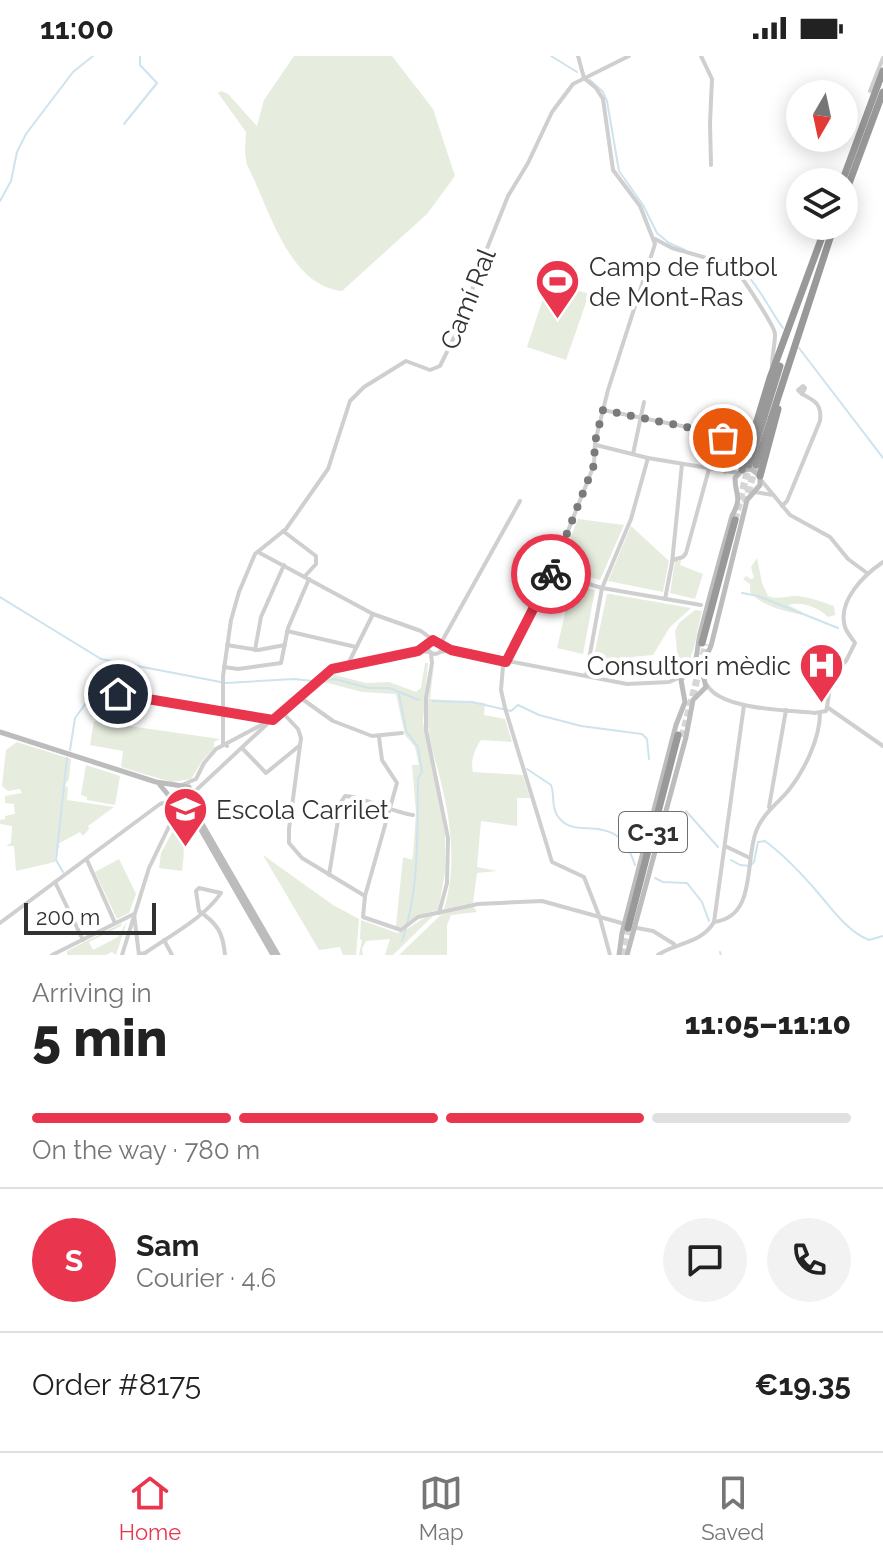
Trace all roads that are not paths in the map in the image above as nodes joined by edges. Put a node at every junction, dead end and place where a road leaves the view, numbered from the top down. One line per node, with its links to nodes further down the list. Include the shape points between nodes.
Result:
1 (578, 56): 6 (street)
2 (629, 56): 6 (street)
3 (701, 56): 11 (street, via 712,79)
4 (883, 58): 7 (street)
5 (883, 71): 10 (highway)
6 (584, 78): 15 (street, via 603,99 613,170 640,206); 41 (street, Camí Ral, via 562,96 508,196 466,313 440,366 430,370 406,361 356,393 346,409 332,461)
7 (870, 91): 10 (highway)
8 (883, 92): 13 (highway)
9 (883, 101): 14 (highway)
10 (860, 130): 12 (highway)
11 (711, 165)
12 (847, 168)
13 (855, 168)
14 (856, 168)
15 (655, 239): 20 (street, via 738,271 773,325); 23 (street)
16 (821, 240): 18 (highway)
17 (829, 240): 19 (highway)
18 (800, 299): 20 (highway); 33 (highway)
19 (806, 307): 33 (highway); 34 (highway)
20 (770, 378): 33 (highway)
21 (802, 394): 39 (street, via 818,403 820,421)
22 (644, 402): 25 (street)
23 (603, 410): 25 (street); 28 (street)
24 (718, 417): 27 (street)
25 (640, 418): 27 (street); 29 (street)
26 (732, 420): 27 (street)
27 (718, 434): 33 (street, via 718,446)
28 (596, 445): 29 (street); 46 (street, via 594,465)
29 (633, 454): 30 (street)
30 (648, 458): 31 (street); 49 (street, via 631,519)
31 (682, 464): 32 (street); 43 (street)
32 (709, 469): 33 (street); 43 (street, via 686,553)
33 (739, 471): 34 (main road, via 751,469); 35 (main road)
34 (760, 478): 36 (main road); 37 (street)
35 (738, 490): 36 (main road); 70 (main road)
36 (753, 493): 37 (street); 71 (main road, via 744,509)
37 (776, 496): 39 (street)
38 (520, 501): 54 (street)
39 (782, 506): 47 (street, via 793,518 830,537)
40 (737, 520): 58 (highway)
41 (284, 530): 42 (street); 48 (street, via 316,556)
42 (258, 552): 45 (street); 59 (street, via 237,599)
43 (673, 560): 50 (street)
44 (883, 562): 47 (street)
45 (284, 565): 48 (street); 63 (street, via 261,617)
46 (551, 573): 49 (street); 66 (street)
47 (867, 573): 82 (street, via 844,609 846,630 855,643 832,674)
48 (307, 577): 52 (street); 53 (street)
49 (602, 588): 50 (street); 72 (street)
50 (665, 599): 51 (street)
51 (701, 605)
52 (373, 614): 55 (street); 61 (street)
53 (287, 631): 60 (street); 61 (street)
54 (444, 635): 56 (street); 57 (street)
55 (426, 637): 56 (street); 62 (street)
56 (434, 640): 57 (street); 62 (street)
57 (441, 644): 64 (street); 65 (street)
58 (704, 644)
59 (227, 645): 63 (street); 69 (street)
60 (285, 645): 63 (street); 69 (street, via 277,664)
61 (356, 647): 68 (street)
62 (429, 649): 65 (street); 67 (street); 68 (street)
63 (255, 650)
64 (451, 650): 65 (street); 66 (street)
65 (439, 653): 67 (street)
66 (506, 662): 72 (street); 115 (street, via 505,710 552,862 584,877)
67 (432, 663): 112 (street, via 426,730 448,838 447,883)
68 (347, 666): 80 (street, via 332,669)
69 (224, 667): 85 (street)
70 (692, 671): 71 (main road); 73 (main road)
71 (702, 674): 75 (main road)
72 (586, 676): 74 (street, via 641,685)
73 (683, 676): 74 (street); 77 (main road)
74 (669, 682): 77 (street)
75 (706, 683): 78 (street); 79 (main road)
76 (92, 690): 85 (street)
77 (682, 690): 79 (main road); 120 (main road, via 684,706)
78 (712, 693): 79 (street); 81 (street)
79 (698, 695): 120 (main road)
80 (298, 696): 84 (street); 92 (street, via 333,721)
81 (744, 705): 83 (street); 106 (street)
82 (827, 707): 86 (street); 94 (street)
83 (786, 709): 86 (street); 100 (street)
84 (282, 712): 87 (street); 93 (street, via 300,732)
85 (224, 713): 87 (street); 91 (street)
86 (820, 713): 102 (street, via 806,760)
87 (273, 720): 95 (street); 96 (street)
88 (0, 732): 97 (main road)
89 (402, 733): 92 (street)
90 (680, 736): 120 (highway, C-31)
91 (223, 737): 95 (street); 95 (street)
92 (379, 737): 103 (street, via 382,760 397,783)
93 (301, 744): 96 (street, via 266,773); 109 (street, via 289,843)
94 (883, 746)
95 (221, 747): 98 (street, via 196,779)
96 (243, 749): 99 (street)
97 (156, 782): 98 (main road); 101 (main road)
98 (181, 785): 99 (main road); 101 (main road, via 173,789)
99 (193, 794): 101 (main road, via 188,803); 131 (main road, via 194,810)
100 (771, 798): 102 (street); 104 (street)
101 (175, 802): 107 (street, via 160,804); 114 (street, via 176,812); 131 (main road, via 189,812 209,842)
102 (776, 803): 104 (street)
103 (390, 810): 105 (street); 109 (street, via 348,795 341,802); 111 (street)
104 (769, 810): 108 (street, via 758,826)
105 (413, 815)
106 (725, 846): 108 (street); 116 (street)
107 (86, 859): 110 (street); 118 (street)
108 (750, 863): 116 (street, via 739,908)
109 (329, 875): 111 (street)
110 (55, 882): 117 (street); 122 (street)
111 (365, 896): 112 (street, via 363,917 401,930 418,917)
112 (439, 913): 115 (street, via 478,904 542,901)
113 (204, 914): 113 (street, via 220,896 220,891 197,889); 123 (street); 126 (street, via 221,930)
114 (132, 915): 118 (street); 119 (street); 121 (street)
115 (600, 918): 120 (street); 132 (street)
116 (714, 922): 124 (street, via 697,939)
117 (0, 923)
118 (115, 923): 122 (street)
119 (131, 926): 121 (street); 128 (street)
120 (631, 927): 124 (street, via 653,931); 133 (main road); 134 (main road)
121 (136, 936): 125 (street)
122 (83, 940): 127 (street)
123 (164, 940): 125 (street); 129 (street)
124 (677, 945): 135 (street)
125 (139, 954)
126 (225, 954): 130 (street)
127 (52, 955)
128 (122, 955)
129 (172, 955)
130 (218, 955)
131 (275, 955)
132 (610, 955)
133 (619, 955)
134 (627, 955)
135 (658, 955)

